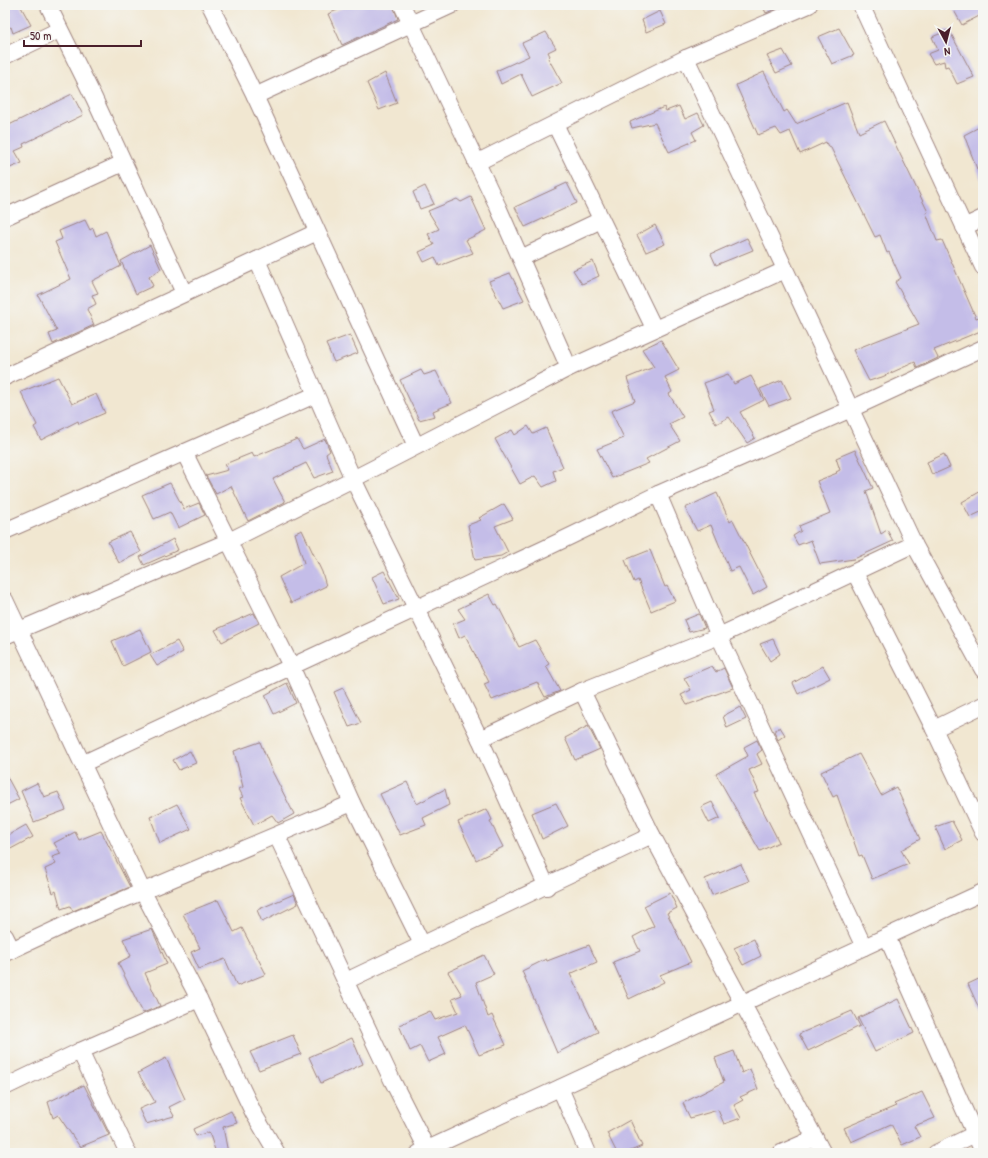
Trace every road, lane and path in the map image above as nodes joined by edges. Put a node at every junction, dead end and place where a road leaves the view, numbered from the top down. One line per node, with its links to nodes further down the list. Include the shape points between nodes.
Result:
1 (48, 5): 8 (street)
2 (210, 5): 11 (street)
3 (402, 5): 7 (street)
4 (452, 5): 7 (street)
5 (809, 5): 10 (street)
6 (861, 5): 18 (street)
7 (410, 24): 11 (street); 14 (street)
8 (59, 30): 9 (street); 13 (street, via 94,98)
9 (5, 56)
10 (686, 58): 12 (street); 23 (street)
11 (255, 96): 19 (street)
12 (555, 124): 14 (street); 17 (street)
13 (123, 163): 15 (street); 24 (street)
14 (476, 163): 20 (street)
15 (5, 217)
16 (983, 218): 18 (street)
17 (601, 220): 20 (street); 25 (street)
18 (964, 227): 22 (street)
19 (317, 232): 21 (street); 31 (street)
20 (521, 258): 27 (street)
21 (257, 260): 24 (street); 29 (street)
22 (983, 267)
23 (785, 270): 25 (street); 30 (street)
24 (184, 293): 28 (street)
25 (654, 328): 27 (street)
26 (983, 348): 30 (street)
27 (569, 368): 31 (street)
28 (5, 377)
29 (315, 395): 32 (street); 33 (street)
30 (851, 409): 34 (street); 37 (street)
31 (416, 446): 33 (street)
32 (184, 452): 35 (street); 36 (street)
33 (353, 479): 36 (street); 40 (street)
34 (658, 494): 40 (street); 42 (street)
35 (5, 531)
36 (229, 540): 41 (street); 43 (street)
37 (914, 544): 38 (street); 44 (street)
38 (855, 573): 42 (street); 47 (street)
39 (5, 600): 41 (street)
40 (415, 608): 43 (street); 48 (street)
41 (12, 633): 49 (street)
42 (719, 636): 45 (street); 60 (street)
43 (291, 666): 49 (street); 50 (street)
44 (983, 670)
45 (582, 691): 48 (street); 53 (street)
46 (983, 705): 47 (street)
47 (934, 729): 51 (street)
48 (480, 740): 54 (street)
49 (84, 763): 55 (street)
50 (352, 803): 52 (street); 58 (street)
51 (983, 833)
52 (277, 836): 55 (street); 61 (street)
53 (652, 836): 54 (street); 63 (street)
54 (547, 887): 58 (street)
55 (143, 892): 59 (street); 62 (street)
56 (983, 892): 57 (street)
57 (887, 937): 60 (street); 67 (street)
58 (422, 944): 61 (street)
59 (7, 946)
60 (864, 947): 63 (street)
61 (346, 981): 69 (street)
62 (199, 999): 64 (street); 72 (street, via 254,1114)
63 (742, 1004): 66 (street); 68 (street)
64 (80, 1051): 65 (street); 71 (street)
65 (5, 1087)
66 (560, 1088): 69 (street); 73 (street)
67 (975, 1134): 70 (street); 76 (street)
68 (815, 1138): 74 (street); 75 (street)
69 (423, 1151)
70 (983, 1152)
71 (128, 1153)
72 (277, 1153)
73 (588, 1153)
74 (781, 1153)
75 (823, 1153)
76 (936, 1153)

